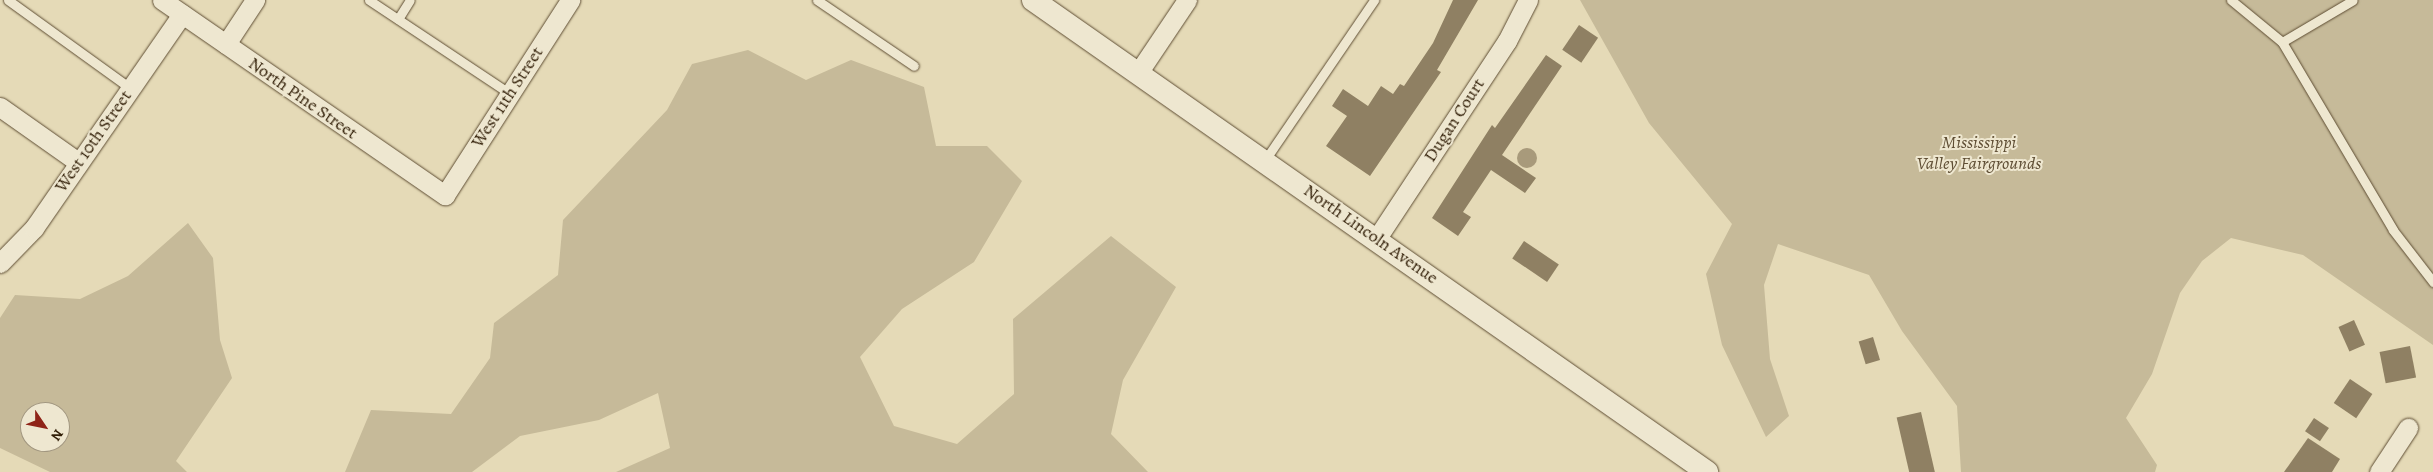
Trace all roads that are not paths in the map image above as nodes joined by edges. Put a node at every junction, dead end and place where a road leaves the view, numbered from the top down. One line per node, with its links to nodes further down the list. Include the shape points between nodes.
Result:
1 (8, 0): 20 (lane)
2 (162, 0): 14 (street, North Pine Street)
3 (255, 0): 17 (street)
4 (369, 0): 15 (lane)
5 (410, 0): 15 (lane)
6 (570, 0): 21 (street, West 11th Street)
7 (817, 0): 18 (lane)
8 (1033, 0): 19 (street, North Lincoln Avenue)
9 (1187, 0): 19 (street)
10 (1374, 0): 23 (lane)
11 (1528, 0): 26 (street, Dugan Court, via 1506,41)
12 (2231, 0): 16 (lane)
13 (2353, 0): 16 (lane)
14 (182, 14): 17 (street, North Pine Street); 20 (street, West 10th Street)
15 (398, 18): 21 (lane)
16 (2282, 42): 28 (lane, via 2394,230)
17 (226, 44): 25 (street, North Pine Street)
18 (914, 66)
19 (1138, 73): 23 (street, North Lincoln Avenue)
20 (130, 88): 24 (street, West 10th Street)
21 (510, 93): 25 (street, West 11th Street)
22 (0, 107): 24 (street)
23 (1265, 160): 26 (street, North Lincoln Avenue)
24 (78, 162): 27 (street, West 10th Street, via 34,228)
25 (445, 195)
26 (1377, 238): 30 (street, North Lincoln Avenue)
27 (0, 263)
28 (2433, 282)
29 (2408, 428): 31 (street)
30 (1707, 472)
31 (2379, 472)

